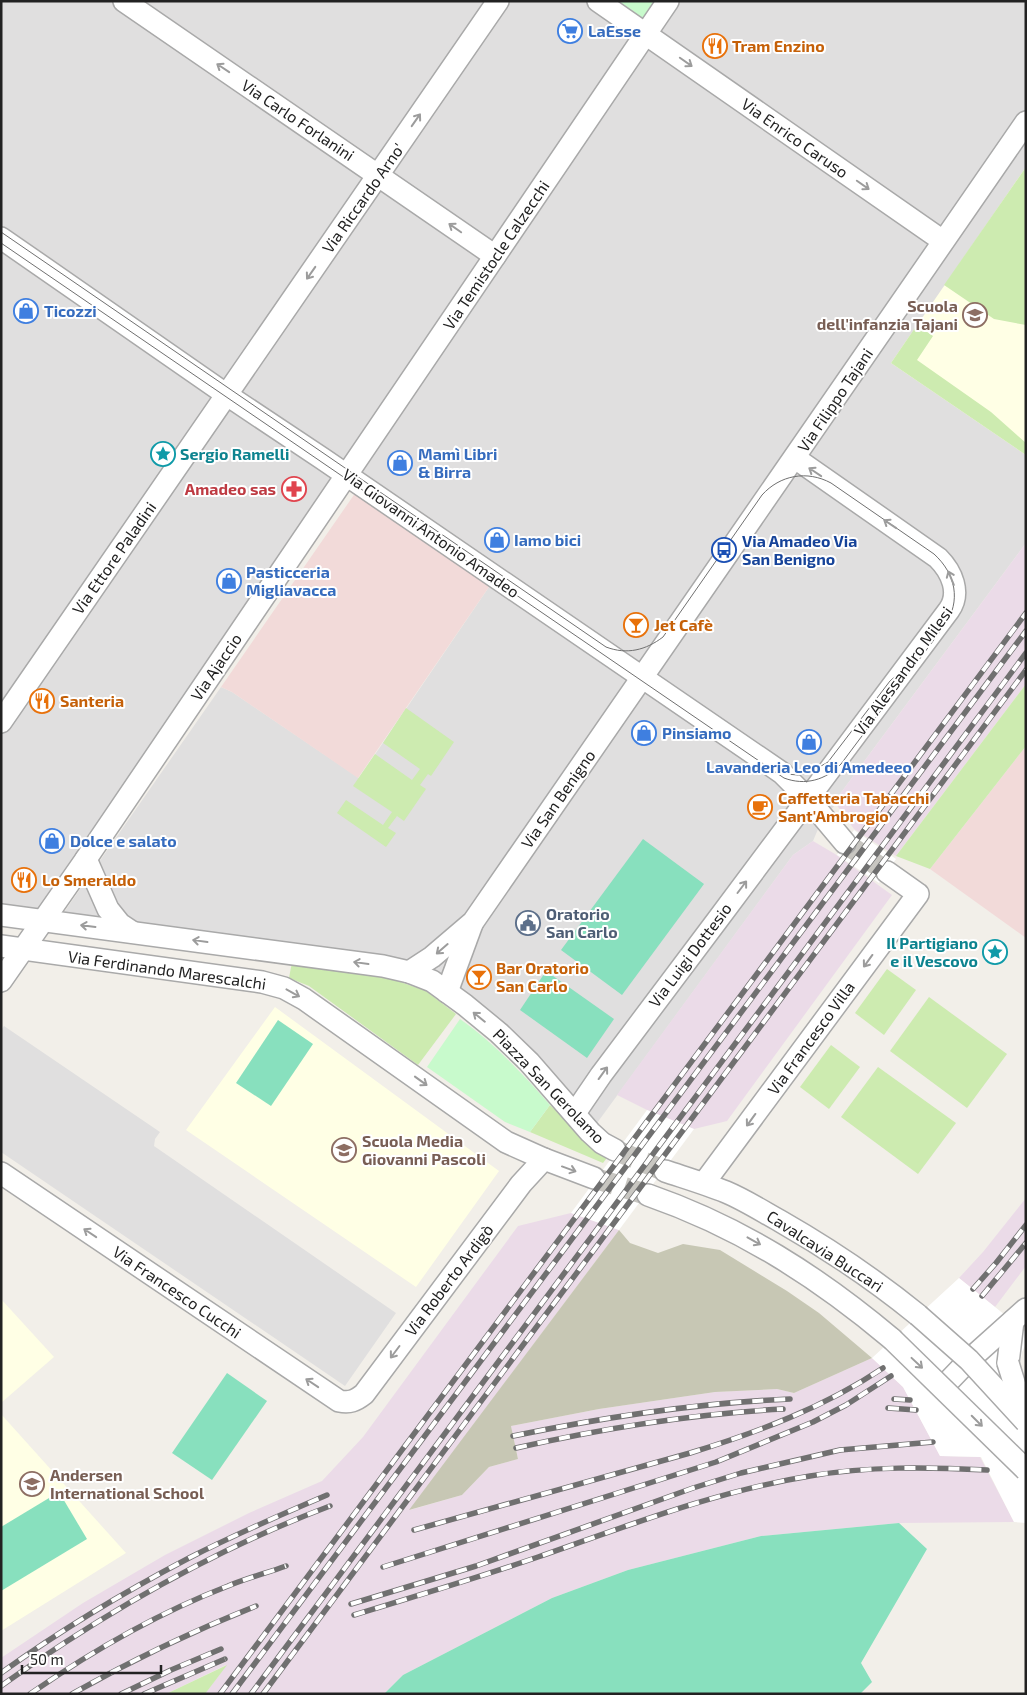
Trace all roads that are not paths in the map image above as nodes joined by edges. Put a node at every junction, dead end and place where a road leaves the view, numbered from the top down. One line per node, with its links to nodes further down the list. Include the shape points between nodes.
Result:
1 (124, 1): 7 (street, Via Carlo Forlanini, one-way to 1)
2 (498, 1): 7 (street, Via Riccardo Arno', one-way to 2)
3 (598, 1): 5 (street, Via Enrico Caruso)
4 (668, 1): 5 (street, Via Temistocle Calzecchi)
5 (646, 34): 9 (street, Via Enrico Caruso, one-way to 9); 10 (street, Via Temistocle Calzecchi)
6 (1026, 122): 9 (street, Via Filippo Tajani)
7 (378, 175): 10 (street, Via Carlo Forlanini, one-way to 7); 11 (street, Via Riccardo Arno', one-way to 11)
8 (1, 238): 11 (street, Via Giovanni Antonio Amadeo)
9 (943, 241): 12 (street, Via Filippo Tajani)
10 (495, 256): 13 (street, Via Temistocle Calzecchi)
11 (227, 395): 13 (street, Via Giovanni Antonio Amadeo); 15 (street, Via Ettore Paladini)
12 (795, 458): 14 (street, Via Filippo Tajani); 16 (street, Via Alessandro Milesi, one-way to 12, via 949,610 955,596 951,575 938,558)
13 (346, 475): 14 (street, Via Giovanni Antonio Amadeo); 18 (street, Via Ajaccio)
14 (642, 676): 16 (street, Via Giovanni Antonio Amadeo, via 782,773); 22 (street, Via San Benigno)
15 (1, 722)
16 (808, 799): 17 (street, Via Giovanni Antonio Amadeo); 29 (street, Via Luigi Dottesio, one-way to 16)
17 (846, 843)
18 (86, 859): 21 (street, Via Ajaccio); 23 (street, via 108,909 120,924)
19 (886, 872): 35 (street, Via Francesco Villa, one-way to 35, via 918,894)
20 (1, 915): 21 (street, Via Ferdinando Marescalchi)
21 (43, 920): 23 (street, Via Ferdinando Marescalchi, one-way to 21); 25 (street)
22 (473, 922): 26 (street, Via San Benigno, one-way to 26); 28 (street, Via San Benigno)
23 (132, 932): 26 (street, Via Ferdinando Marescalchi, one-way to 23)
24 (1, 946): 25 (street, Via Ferdinando Marescalchi)
25 (23, 949): 27 (street); 31 (street, Via Ferdinando Marescalchi, one-way to 31, via 262,982 284,988 506,1142)
26 (409, 972): 28 (street, Piazza San Gerolamo, via 432,981)
27 (1, 981)
28 (447, 992): 29 (street, Piazza San Gerolamo, one-way to 28, via 499,1032)
29 (575, 1113): 30 (street, Piazza San Gerolamo, via 596,1137)
30 (615, 1150)
31 (544, 1159): 34 (street, one-way to 34); 40 (street, Via Roberto Ardigò, one-way to 40, via 521,1184 364,1394)
32 (665, 1171): 35 (street, Cavalcavia Buccari)
33 (1, 1173): 40 (street, Via Francesco Cucchi, one-way to 33, via 339,1401)
34 (594, 1178)
35 (704, 1183): 38 (street, Cavalcavia Buccari, bridge, via 756,1207 827,1249 918,1315)
36 (648, 1195): 39 (street, Cavalcavia Buccari, one-way to 39, bridge, via 710,1219 764,1247 831,1291 892,1339)
37 (1019, 1315): 38 (street); 41 (street, bridge, via 1008,1362)
38 (969, 1360): 39 (street); 42 (street, Cavalcavia Buccari, bridge)
39 (942, 1386): 43 (street, Cavalcavia Buccari, one-way to 43, bridge)
40 (355, 1401)
41 (1026, 1412)
42 (1026, 1422)
43 (1026, 1470)

